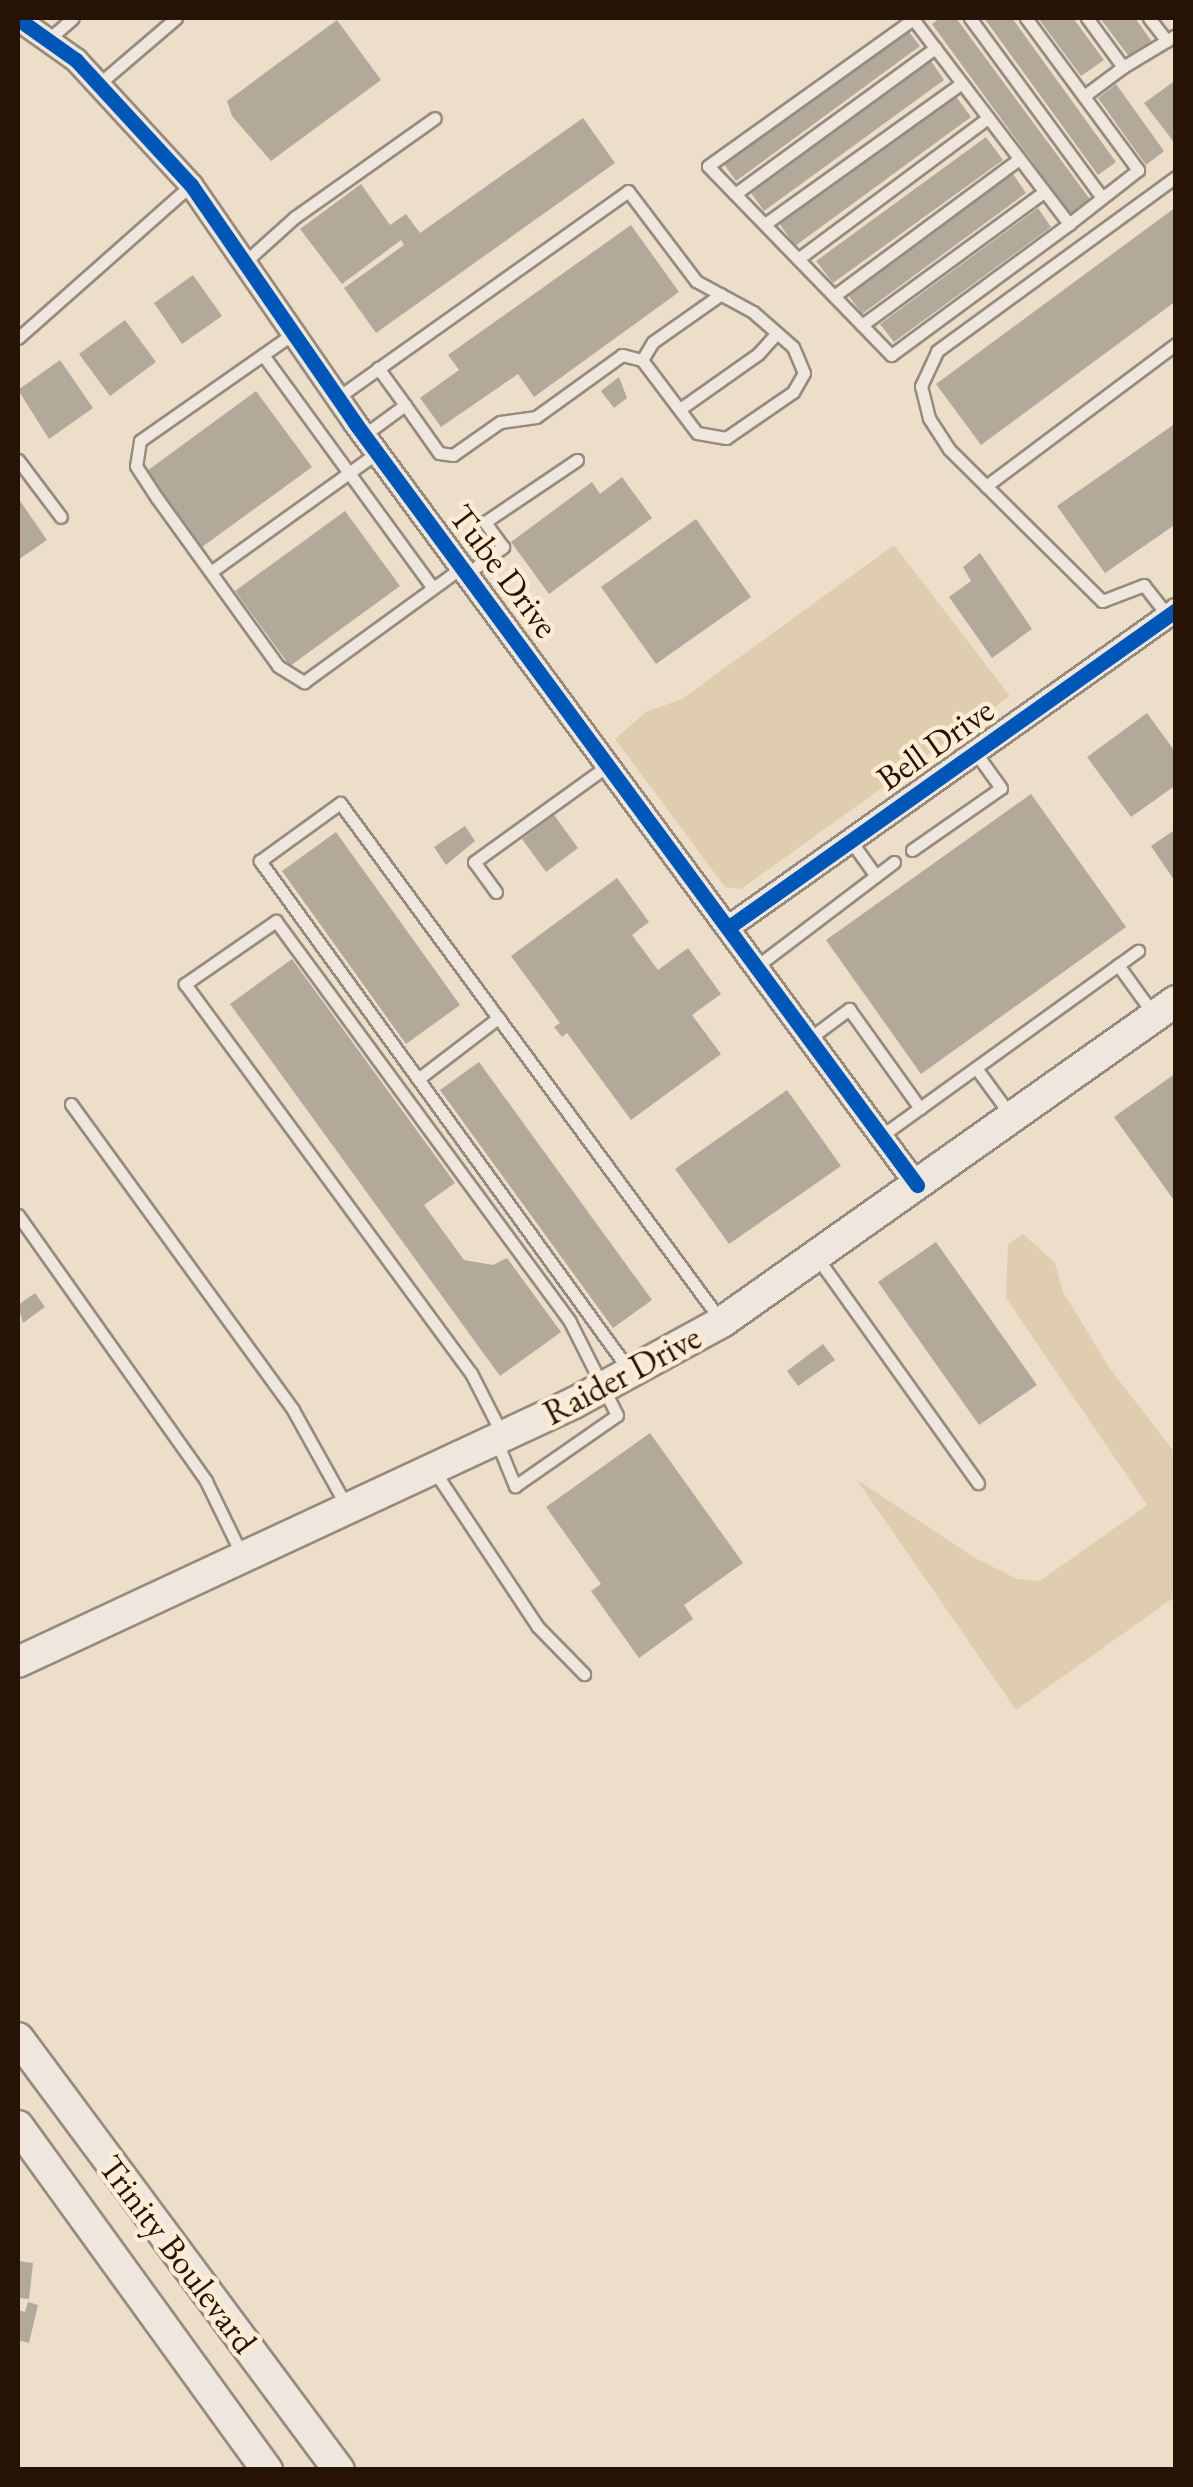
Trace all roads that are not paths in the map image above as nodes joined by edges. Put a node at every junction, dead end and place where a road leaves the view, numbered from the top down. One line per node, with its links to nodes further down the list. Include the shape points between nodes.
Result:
1 (74, 18): 9 (lane)
2 (176, 18): 13 (lane)
3 (914, 18): 11 (lane); 22 (lane, via 708,166)
4 (970, 18): 23 (lane)
5 (1026, 18): 15 (lane)
6 (1087, 18): 12 (lane)
7 (1149, 18): 10 (lane)
8 (18, 19): 9 (street, Tube Drive)
9 (50, 38): 13 (street, Tube Drive)
10 (1171, 38): 12 (lane)
11 (935, 48): 14 (lane); 22 (lane)
12 (1123, 68): 15 (lane)
13 (100, 83): 20 (street, Tube Drive)
14 (962, 83): 17 (lane); 24 (lane)
15 (1084, 96): 23 (lane, via 1138,170)
16 (435, 118): 27 (lane, via 295,217)
17 (988, 118): 18 (lane); 26 (lane)
18 (1019, 159): 21 (lane); 29 (lane)
19 (1176, 176): 45 (lane, via 929,361 921,386 929,418)
20 (191, 185): 27 (street, Tube Drive); 33 (lane)
21 (1044, 192): 25 (lane); 30 (lane)
22 (735, 194): 24 (lane)
23 (1102, 198): 25 (lane)
24 (765, 224): 26 (lane)
25 (1069, 224): 30 (lane, via 890,355)
26 (798, 259): 29 (lane)
27 (245, 262): 32 (street, Tube Drive)
28 (720, 294): 31 (lane); 36 (lane, via 653,342); 37 (lane, via 696,281 628,191)
29 (834, 296): 30 (lane)
30 (862, 325)
31 (777, 332): 40 (lane, via 758,354); 40 (lane, via 793,347 804,373 793,392 726,438 698,433)
32 (294, 334): 35 (lane); 38 (street, Tube Drive)
33 (18, 338)
34 (1176, 344): 45 (lane)
35 (263, 355): 44 (lane); 48 (lane, via 135,451 136,466)
36 (642, 360): 39 (lane, via 622,355 536,417 500,422 453,455 439,453); 40 (lane)
37 (378, 368): 38 (lane); 39 (lane)
38 (338, 398): 41 (street, Tube Drive)
39 (405, 405): 41 (lane)
40 (680, 409)
41 (371, 444): 44 (lane); 47 (street, Tube Drive)
42 (18, 460): 46 (lane)
43 (577, 460): 47 (lane, via 485,522 502,547)
44 (347, 474): 48 (lane); 49 (lane)
45 (986, 486): 50 (lane, via 1102,600 1144,585)
46 (60, 517)
47 (466, 570): 49 (lane); 52 (street, Tube Drive)
48 (212, 571): 49 (lane, via 278,666 304,682)
49 (433, 588)
50 (1172, 613): 51 (street, Bell Drive)
51 (975, 752): 53 (street, Bell Drive); 54 (lane, via 1001,788)
52 (610, 764): 57 (lane, via 474,862); 58 (street, Tube Drive)
53 (850, 840): 56 (lane); 58 (street, Bell Drive)
54 (912, 850)
55 (894, 862): 56 (lane)
56 (876, 876): 61 (lane)
57 (496, 892)
58 (729, 927): 61 (street, Tube Drive)
59 (1138, 951): 60 (lane)
60 (1118, 965): 62 (lane); 65 (lane)
61 (758, 966): 64 (street, Tube Drive)
62 (1165, 1008): 69 (main road, Raider Drive)
63 (498, 1018): 66 (lane); 66 (lane, via 340,803 260,861); 74 (lane)
64 (810, 1038): 68 (lane, via 849,1009); 70 (street, Tube Drive)
65 (976, 1068): 68 (lane); 69 (lane)
66 (418, 1079): 75 (lane)
67 (72, 1104): 79 (lane, via 293,1410)
68 (920, 1108): 70 (lane)
69 (1012, 1117): 71 (main road, Raider Drive)
70 (881, 1136): 71 (street, Tube Drive)
71 (917, 1185): 73 (main road, Raider Drive)
72 (18, 1215): 80 (lane, via 206,1482)
73 (816, 1256): 74 (main road, Raider Drive); 78 (lane)
74 (722, 1322): 75 (main road, Raider Drive)
75 (617, 1380): 76 (main road, Raider Drive); 76 (lane, via 616,1415 515,1486); 76 (lane, via 276,921 185,984 471,1373)
76 (500, 1438): 77 (main road, Raider Drive)
77 (433, 1468): 79 (main road, Raider Drive); 82 (lane, via 538,1627)
78 (978, 1483)
79 (347, 1507): 80 (main road, Raider Drive)
80 (242, 1555): 81 (main road, Raider Drive)
81 (18, 1662)
82 (584, 1674)
83 (18, 2038): 86 (main road, Trinity Boulevard)
84 (18, 2126): 85 (main road, Trinity Boulevard)
85 (267, 2470)
86 (339, 2470)

